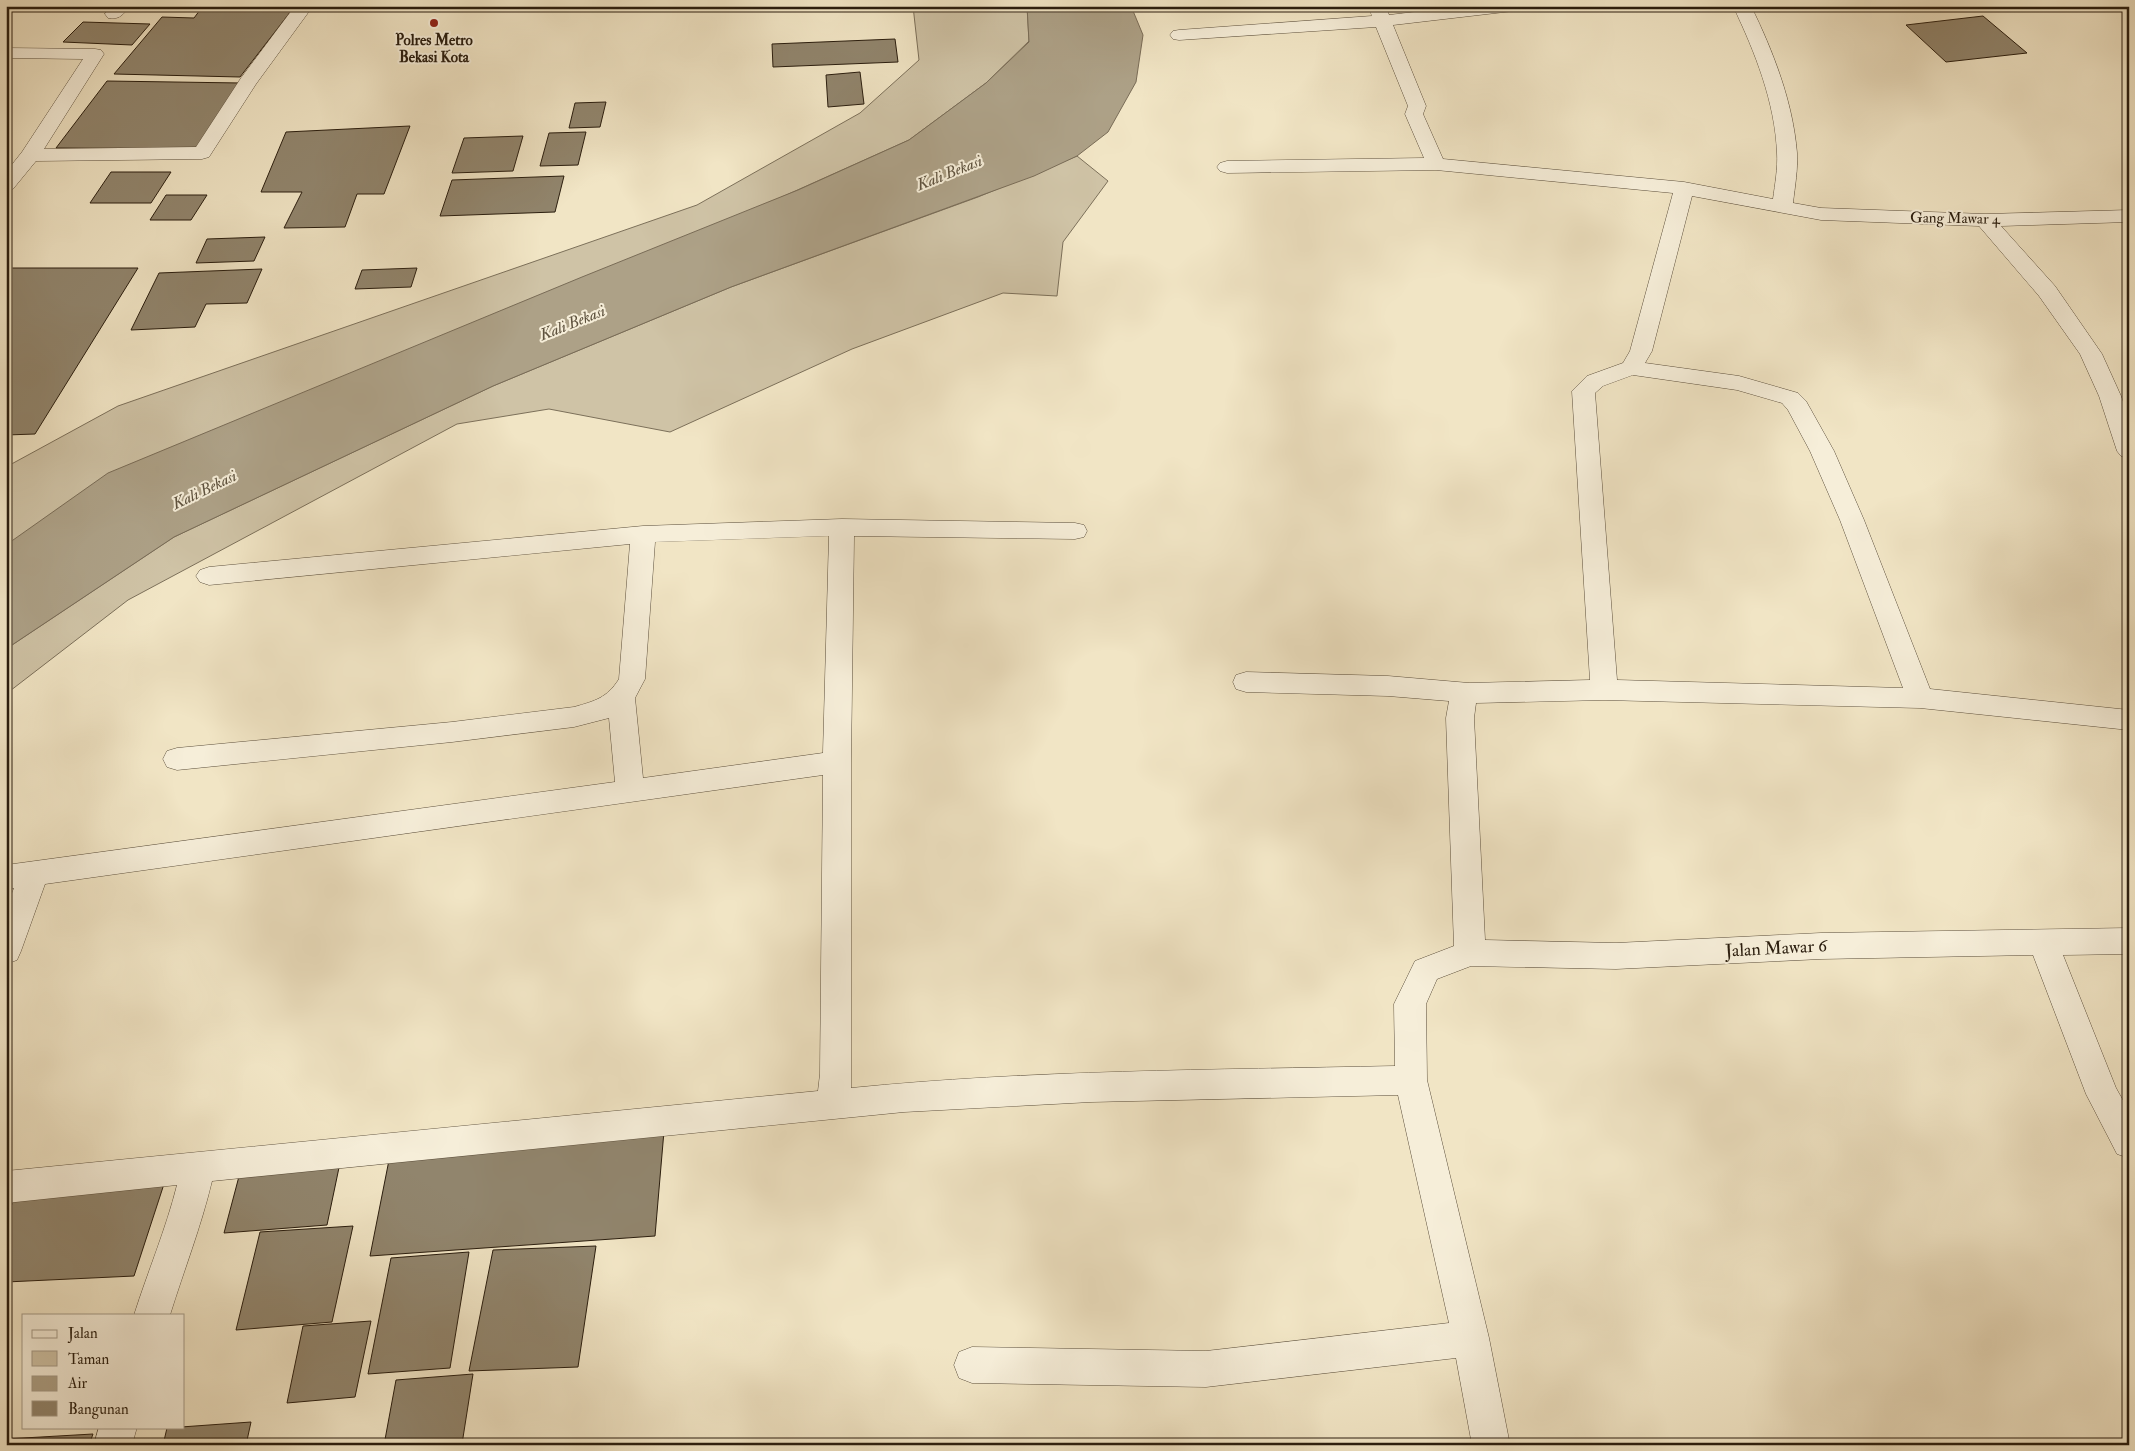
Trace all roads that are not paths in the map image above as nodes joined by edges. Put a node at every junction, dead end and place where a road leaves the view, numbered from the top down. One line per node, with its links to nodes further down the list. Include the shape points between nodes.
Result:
1 (304, 6): 7 (street, via 248,82 202,153)
2 (1513, 6): 4 (street)
3 (1742, 6): 12 (street, via 1768,69 1784,126 1788,154)
4 (1380, 14): 5 (street); 8 (street, via 1417,106 1414,114)
5 (1178, 35)
6 (6, 53): 7 (street, via 95,54)
7 (30, 155): 10 (street)
8 (1436, 164): 9 (street, Gang Mawar 4); 11 (street, Gang Mawar 4)
9 (1227, 167)
10 (6, 185)
11 (1684, 188): 12 (street, Gang Mawar 4); 15 (street, via 1641,351)
12 (1782, 207): 14 (street, Gang Mawar 4, via 1820,214)
13 (2129, 216): 14 (street, Gang Mawar 4)
14 (1985, 220): 16 (street, via 2047,291 2091,354)
15 (1631, 368): 22 (street, via 1595,381 1583,391); 25 (street, via 1739,383 1790,398 1798,406 1852,520)
16 (2129, 451)
17 (842, 527): 18 (street); 19 (street); 28 (street)
18 (1075, 531)
19 (643, 534): 20 (street); 24 (street, via 632,679)
20 (209, 576)
21 (1246, 682): 23 (street, via 1388,686)
22 (1604, 690): 23 (street); 25 (street)
23 (1469, 693): 34 (street, via 1463,698 1460,718)
24 (621, 698): 27 (street, via 601,710 574,717); 29 (street)
25 (1920, 698): 26 (street)
26 (2129, 720)
27 (177, 759)
28 (836, 762): 29 (street); 36 (street, via 836,1074)
29 (630, 792): 30 (street)
30 (20, 876): 33 (street)
31 (2129, 941): 32 (street, Jalan Mawar 6)
32 (2043, 942): 34 (street, Jalan Mawar 6, via 1821,946 1616,956); 37 (street, via 2102,1094)
33 (6, 951)
34 (1470, 953): 35 (street, Jalan Mawar 6, via 1426,970 1410,1004)
35 (1410, 1080): 36 (street, via 1091,1087); 41 (street)
36 (833, 1103): 38 (street)
37 (2129, 1142)
38 (199, 1167): 39 (street); 40 (street, via 185,1221)
39 (6, 1187)
40 (152, 1314)
41 (1471, 1338): 42 (street, via 1206,1370); 45 (street)
42 (972, 1365)
43 (118, 1428): 44 (street)
44 (113, 1445)
45 (1491, 1445)

